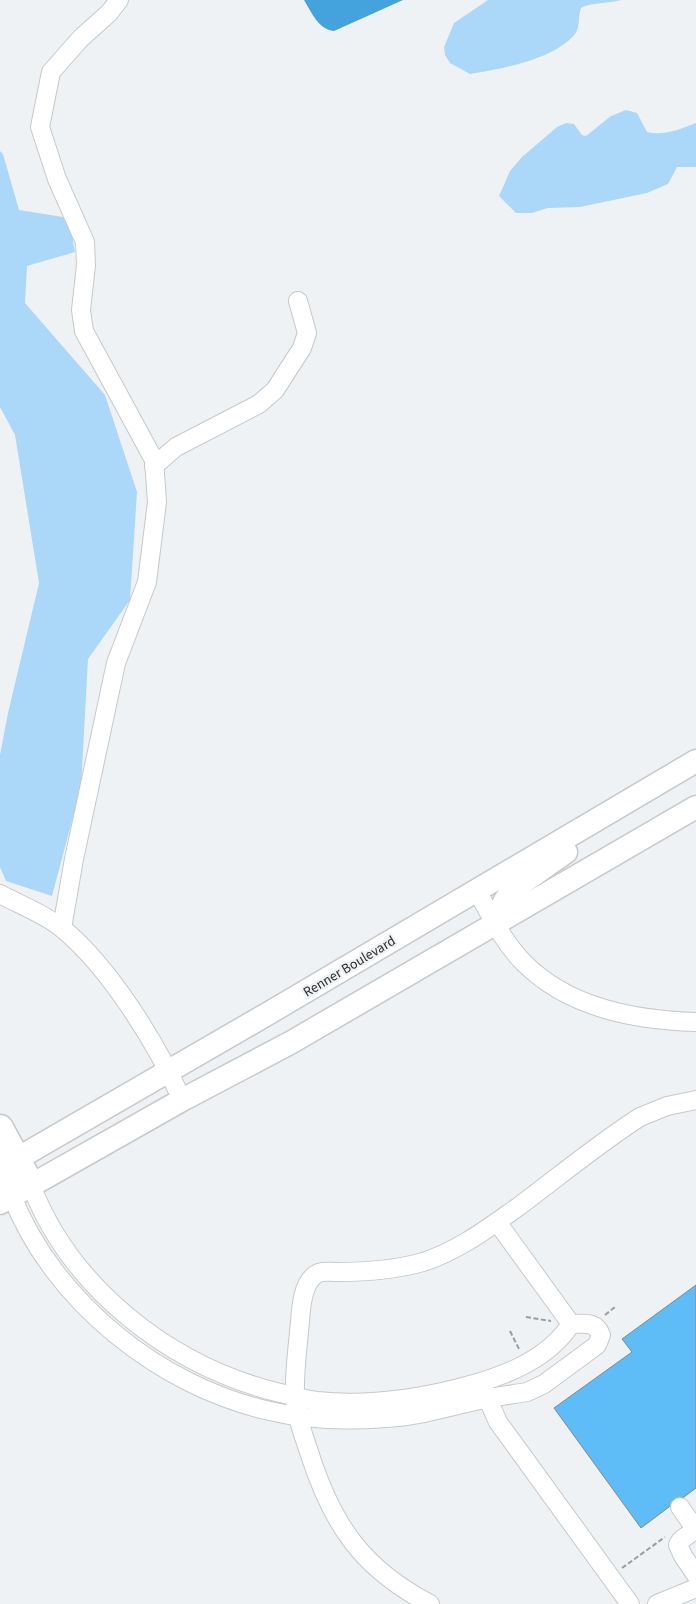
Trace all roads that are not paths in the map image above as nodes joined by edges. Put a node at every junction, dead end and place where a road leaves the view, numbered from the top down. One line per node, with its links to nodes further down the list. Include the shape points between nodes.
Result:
1 (119, 0): 3 (lane, via 51,72 40,127 57,179 85,242 81,310 84,331 154,460)
2 (298, 301): 3 (lane, via 307,333 302,348 274,390 259,404 176,448)
3 (154, 466): 9 (lane, via 157,502 147,582 116,663)
4 (690, 764): 6 (main road, Renner Boulevard); 8 (main road, via 621,816 512,890)
5 (696, 807): 8 (main road)
6 (476, 889): 8 (lane); 11 (main road, Renner Boulevard)
7 (0, 894): 9 (lane)
8 (496, 924): 10 (lane, via 523,962 547,983 580,1000 622,1014); 12 (main road, via 290,1043)
9 (62, 928): 11 (lane, via 106,975)
10 (696, 1022)
11 (169, 1071): 12 (lane); 15 (main road, Renner Boulevard)
12 (182, 1100): 16 (main road)
13 (696, 1100): 17 (lane, via 667,1106 640,1117)
14 (0, 1128): 15 (highway)
15 (6, 1167): 16 (highway)
16 (14, 1195): 20 (lane, via 41,1212 69,1256 125,1314 163,1343 227,1376); 21 (lane, via 22,1222 52,1267 109,1328 149,1359 192,1384 237,1402)
17 (497, 1222): 18 (lane); 20 (lane, via 469,1240 424,1261 394,1269 315,1274 306,1289 301,1312)
18 (571, 1324): 19 (lane, via 562,1338); 19 (lane, via 592,1324 598,1328 601,1335 597,1345 544,1384 527,1392)
19 (484, 1391): 20 (lane, via 356,1404); 21 (lane, via 432,1412 388,1418); 27 (lane, via 498,1422)
20 (295, 1396): 21 (lane)
21 (298, 1416): 26 (lane, via 322,1492 343,1529 385,1577)
22 (680, 1507): 23 (lane)
23 (696, 1529): 24 (lane, via 678,1545)
24 (696, 1574)
25 (696, 1588): 28 (lane)
26 (430, 1604)
27 (630, 1604)
28 (657, 1604)

